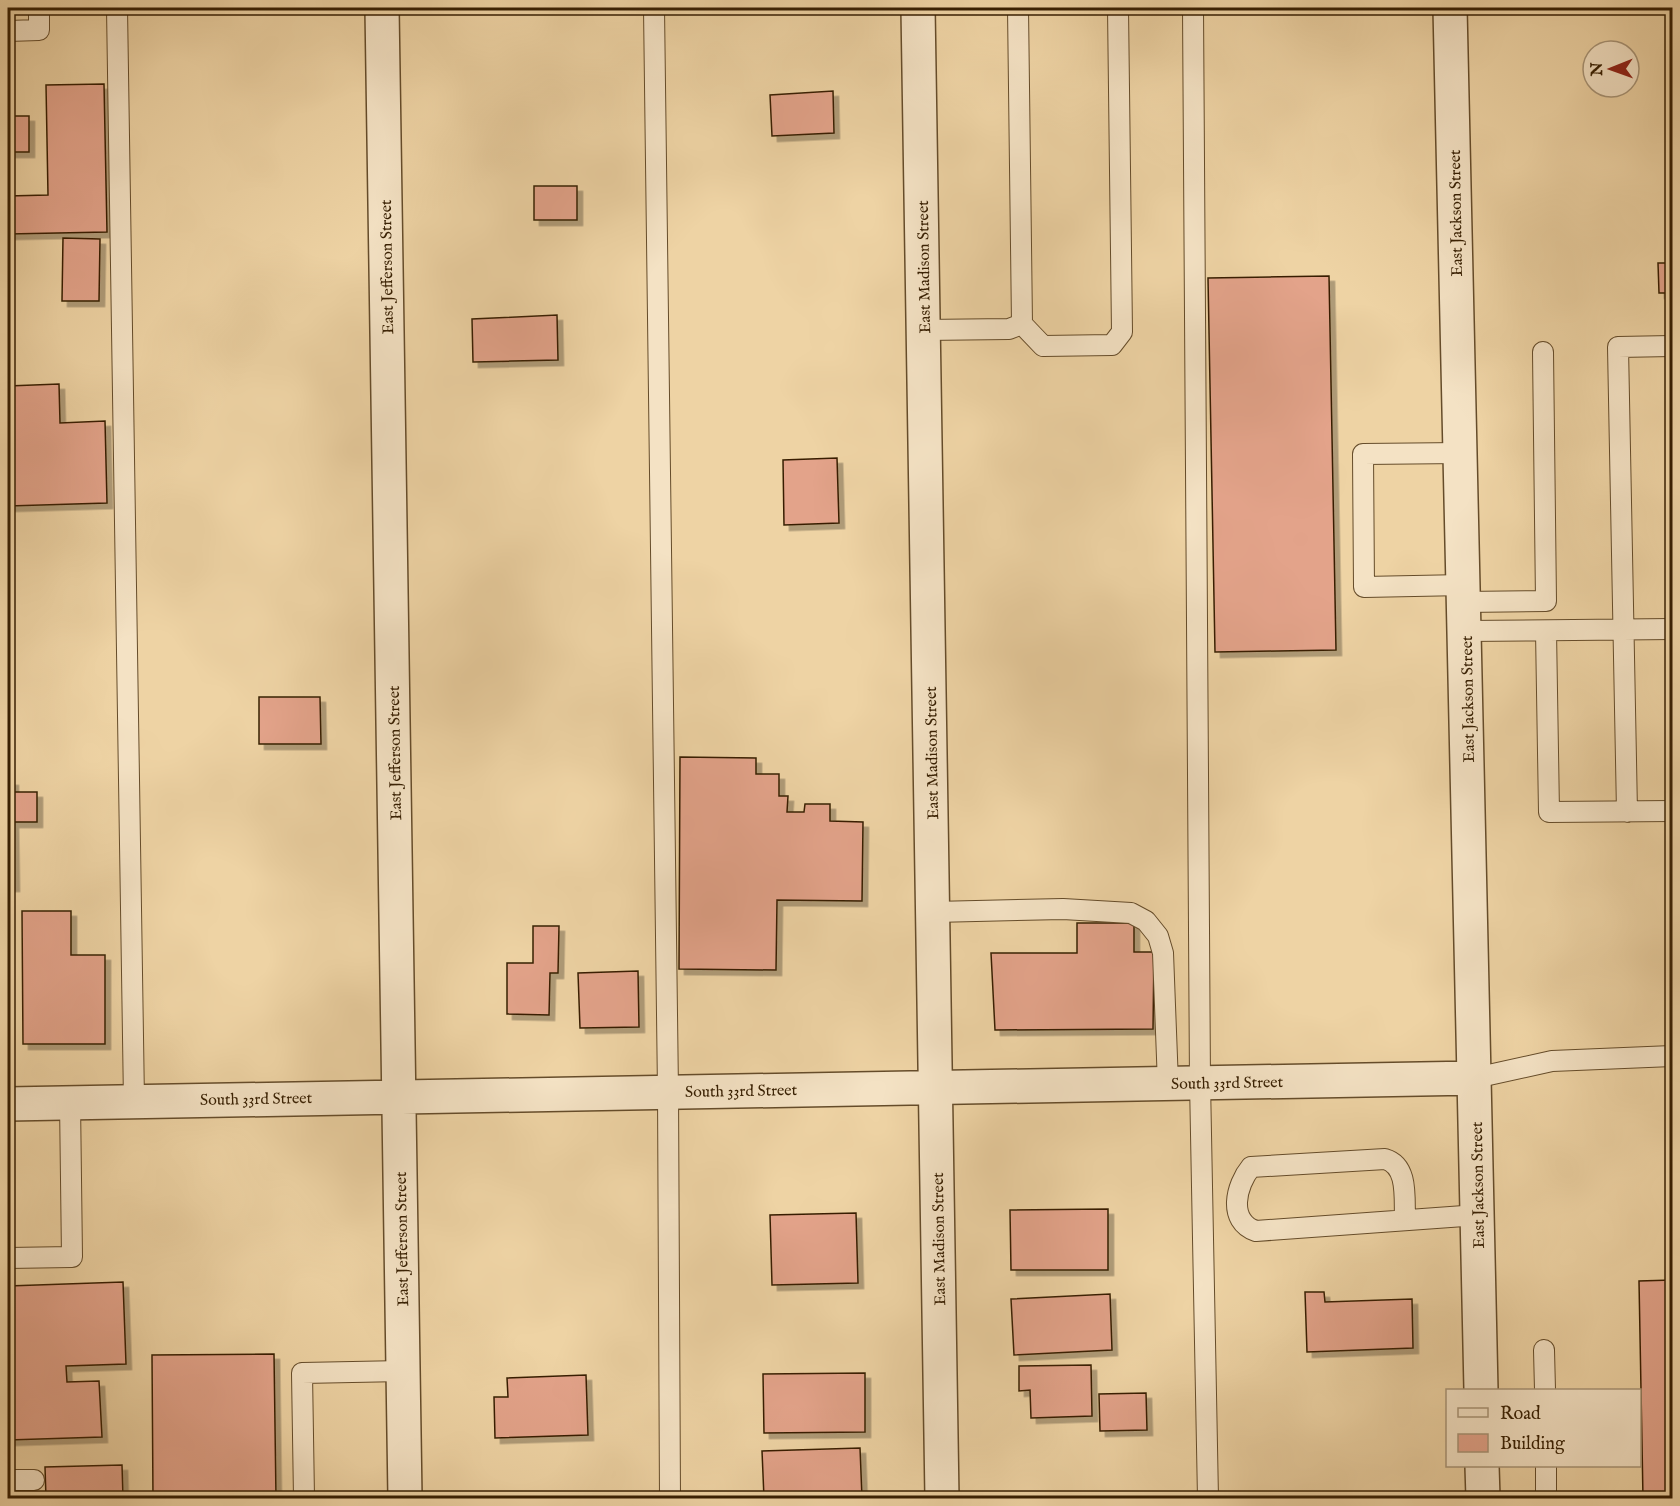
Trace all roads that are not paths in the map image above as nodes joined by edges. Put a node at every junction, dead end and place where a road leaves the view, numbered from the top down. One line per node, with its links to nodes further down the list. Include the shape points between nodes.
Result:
1 (39, 8): 10 (lane, via 39,30)
2 (117, 8): 29 (lane)
3 (382, 8): 28 (street, East Jefferson Street)
4 (654, 8): 27 (lane)
5 (918, 8): 12 (street, East Madison Street)
6 (1018, 8): 11 (lane)
7 (1118, 8): 11 (lane, via 1122,332 1112,345 1043,346)
8 (1193, 8): 25 (lane)
9 (1450, 8): 15 (street, East Jackson Street)
10 (8, 31)
11 (1022, 324): 12 (lane, via 1009,329)
12 (924, 330): 22 (street, East Madison Street)
13 (1672, 346): 19 (lane, via 1618,347)
14 (1543, 352): 16 (lane, via 1546,601)
15 (1461, 453): 16 (street, East Jackson Street); 16 (lane, via 1362,454 1364,586)
16 (1465, 606): 18 (lane); 24 (street, East Jackson Street)
17 (1672, 629): 19 (lane)
18 (1546, 630): 19 (lane); 20 (lane, via 1549,812)
19 (1624, 630): 20 (lane)
20 (1627, 812): 21 (lane)
21 (1672, 812)
22 (934, 912): 25 (lane, via 1063,909 1131,913 1146,921 1158,936 1163,953); 26 (street, East Madison Street)
23 (1672, 1056): 24 (lane, via 1552,1061)
24 (1475, 1078): 25 (street, South 33rd Street); 32 (street, East Jackson Street)
25 (1184, 1083): 26 (street, South 33rd Street); 47 (lane)
26 (937, 1088): 27 (street, South 33rd Street); 46 (street, East Madison Street)
27 (668, 1091): 28 (street, South 33rd Street); 45 (lane)
28 (399, 1095): 29 (street, South 33rd Street); 36 (street, East Jefferson Street)
29 (134, 1101): 30 (street, South 33rd Street)
30 (70, 1102): 31 (street, South 33rd Street); 34 (lane, via 72,1257)
31 (8, 1104)
32 (1478, 1215): 33 (lane); 37 (street, East Jackson Street)
33 (1405, 1220): 33 (lane, via 1256,1230 1240,1220 1237,1196 1241,1179 1251,1167 1385,1159 1401,1170)
34 (8, 1258)
35 (1544, 1350): 38 (lane)
36 (403, 1371): 43 (lane, via 302,1373); 44 (street, East Jefferson Street)
37 (1481, 1389)
38 (1545, 1389)
39 (1482, 1467): 48 (street)
40 (1546, 1467): 49 (lane)
41 (8, 1480): 42 (lane)
42 (34, 1480)
43 (304, 1498)
44 (405, 1498)
45 (670, 1498)
46 (942, 1498)
47 (1208, 1498)
48 (1483, 1498)
49 (1546, 1498)

